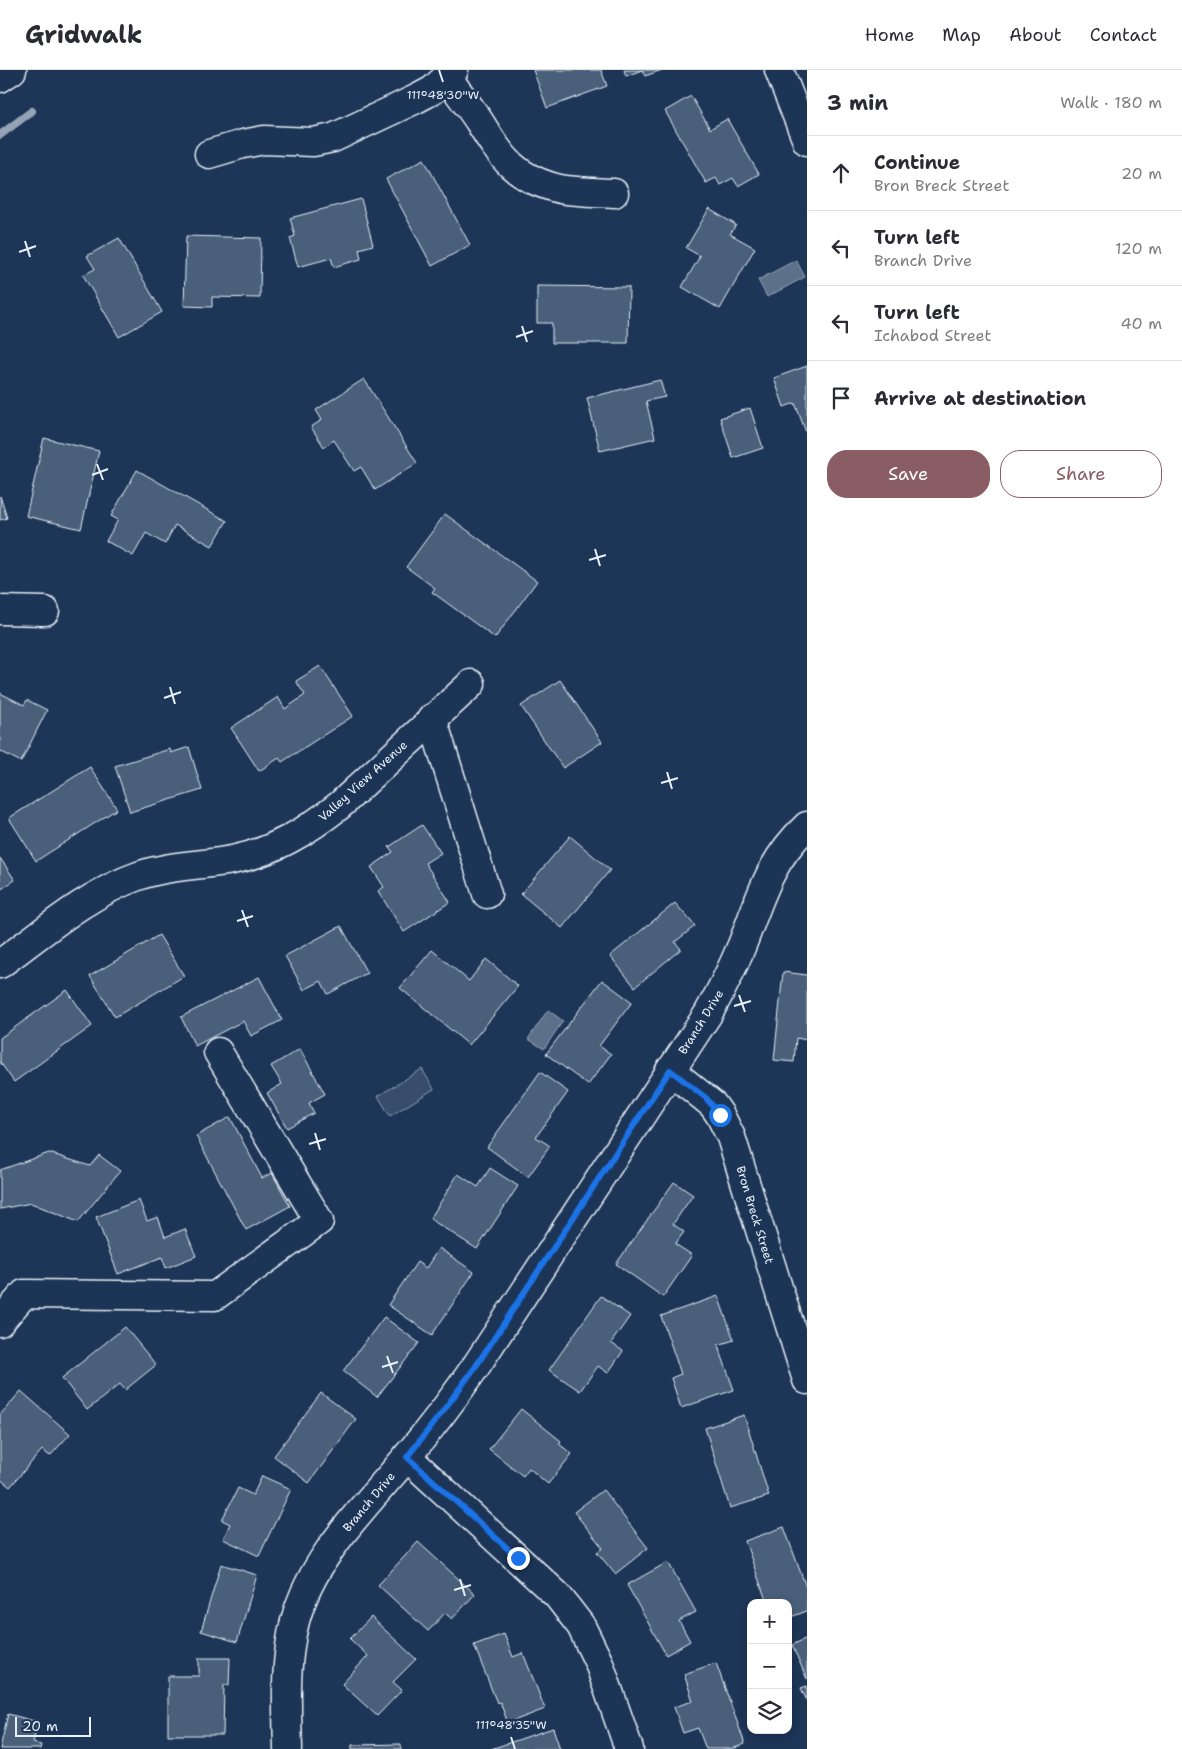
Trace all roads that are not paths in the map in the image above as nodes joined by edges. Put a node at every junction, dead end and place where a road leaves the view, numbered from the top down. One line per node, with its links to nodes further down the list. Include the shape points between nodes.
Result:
1 (12, 70): 4 (street)
2 (779, 70): 5 (street)
3 (450, 74): 6 (street, via 416,100 333,138 313,142 264,140); 7 (street, via 495,149 520,172 538,182 562,189)
4 (0, 78)
5 (807, 141)
6 (209, 154)
7 (614, 193)
8 (0, 610): 9 (street)
9 (45, 611)
10 (471, 684): 11 (street, Valley View Avenue)
11 (432, 718): 13 (street); 14 (street, Valley View Avenue, via 340,805 295,837 251,855 180,865 120,883 85,902)
12 (807, 826): 16 (street, Branch Drive, via 775,863 723,986)
13 (487, 894)
14 (0, 964)
15 (218, 1052): 17 (street, via 319,1221 215,1296 24,1294)
16 (670, 1070): 18 (street, Bron Breck Street, via 713,1105 731,1137); 19 (street, Branch Drive, via 476,1366)
17 (0, 1322)
18 (807, 1380)
19 (407, 1457): 20 (street, Branch Drive, via 336,1541 302,1600 288,1663); 21 (street, via 557,1595 581,1626 599,1663)
20 (288, 1749)
21 (629, 1749)

